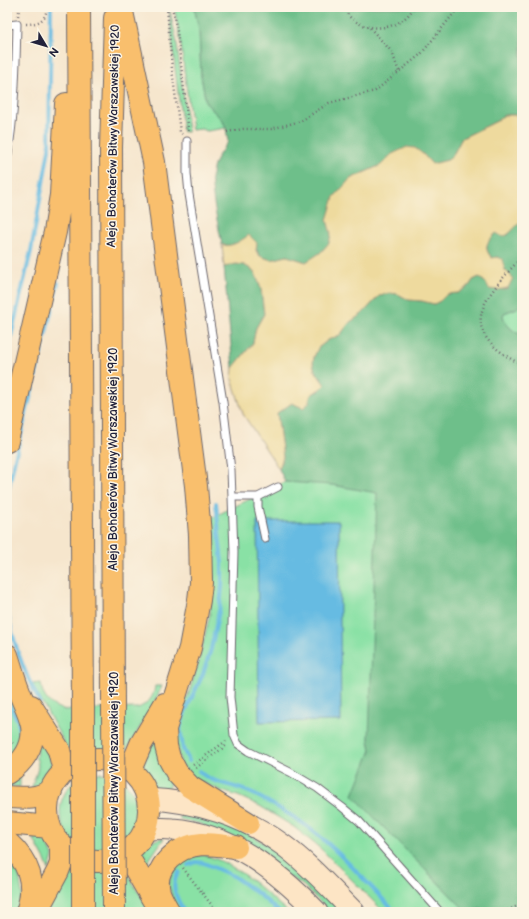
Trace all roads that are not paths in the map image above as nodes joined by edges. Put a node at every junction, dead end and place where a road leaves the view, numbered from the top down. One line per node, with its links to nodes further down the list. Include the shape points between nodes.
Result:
1 (76, 7): 8 (main road, via 69,50 61,196)
2 (79, 7): 32 (main road, bridge)
3 (115, 7): 33 (main road, Aleja Bohaterów Bitwy Warszawskiej 1920, bridge, via 111,148)
4 (121, 7): 14 (main road, via 154,162 190,432 200,528 199,600 190,648)
5 (7, 25): 7 (lane, via 17,24 15,80)
6 (187, 141): 10 (lane, via 189,194 223,402)
7 (7, 160)
8 (7, 441)
9 (278, 487): 11 (lane)
10 (232, 497): 11 (lane); 38 (lane, via 234,552 230,696 235,739 248,751 317,788 359,821)
11 (258, 497): 12 (lane)
12 (265, 539)
13 (7, 655): 15 (main road)
14 (180, 680): 16 (main road, via 140,744); 23 (main road, via 165,729 169,758 177,773 190,787)
15 (15, 682): 17 (main road, via 59,750); 18 (main road, via 32,726 32,739 24,758)
16 (130, 770): 17 (main road, via 104,759 90,759); 21 (main road, via 141,783)
17 (64, 771): 19 (main road)
18 (7, 773)
19 (51, 791): 20 (main road, via 39,797); 24 (main road, via 47,809)
20 (7, 797)
21 (148, 799): 23 (main road, via 206,808); 25 (main road, via 149,815)
22 (7, 823): 24 (main road)
23 (248, 823): 37 (main road, via 298,857)
24 (50, 826): 27 (main road)
25 (145, 830): 28 (main road, via 191,832); 29 (main road)
26 (7, 842): 30 (main road, via 24,861 31,877 32,889)
27 (61, 845): 29 (main road, via 72,854 100,861); 31 (main road, via 61,863)
28 (236, 847): 35 (main road, via 202,844 188,847 172,855 164,864 158,880 159,893); 36 (main road, via 266,866)
29 (126, 852): 34 (main road)
30 (27, 912)
31 (36, 912)
32 (83, 912)
33 (114, 912)
34 (161, 912)
35 (169, 912)
36 (317, 912)
37 (354, 912)
38 (440, 912)

